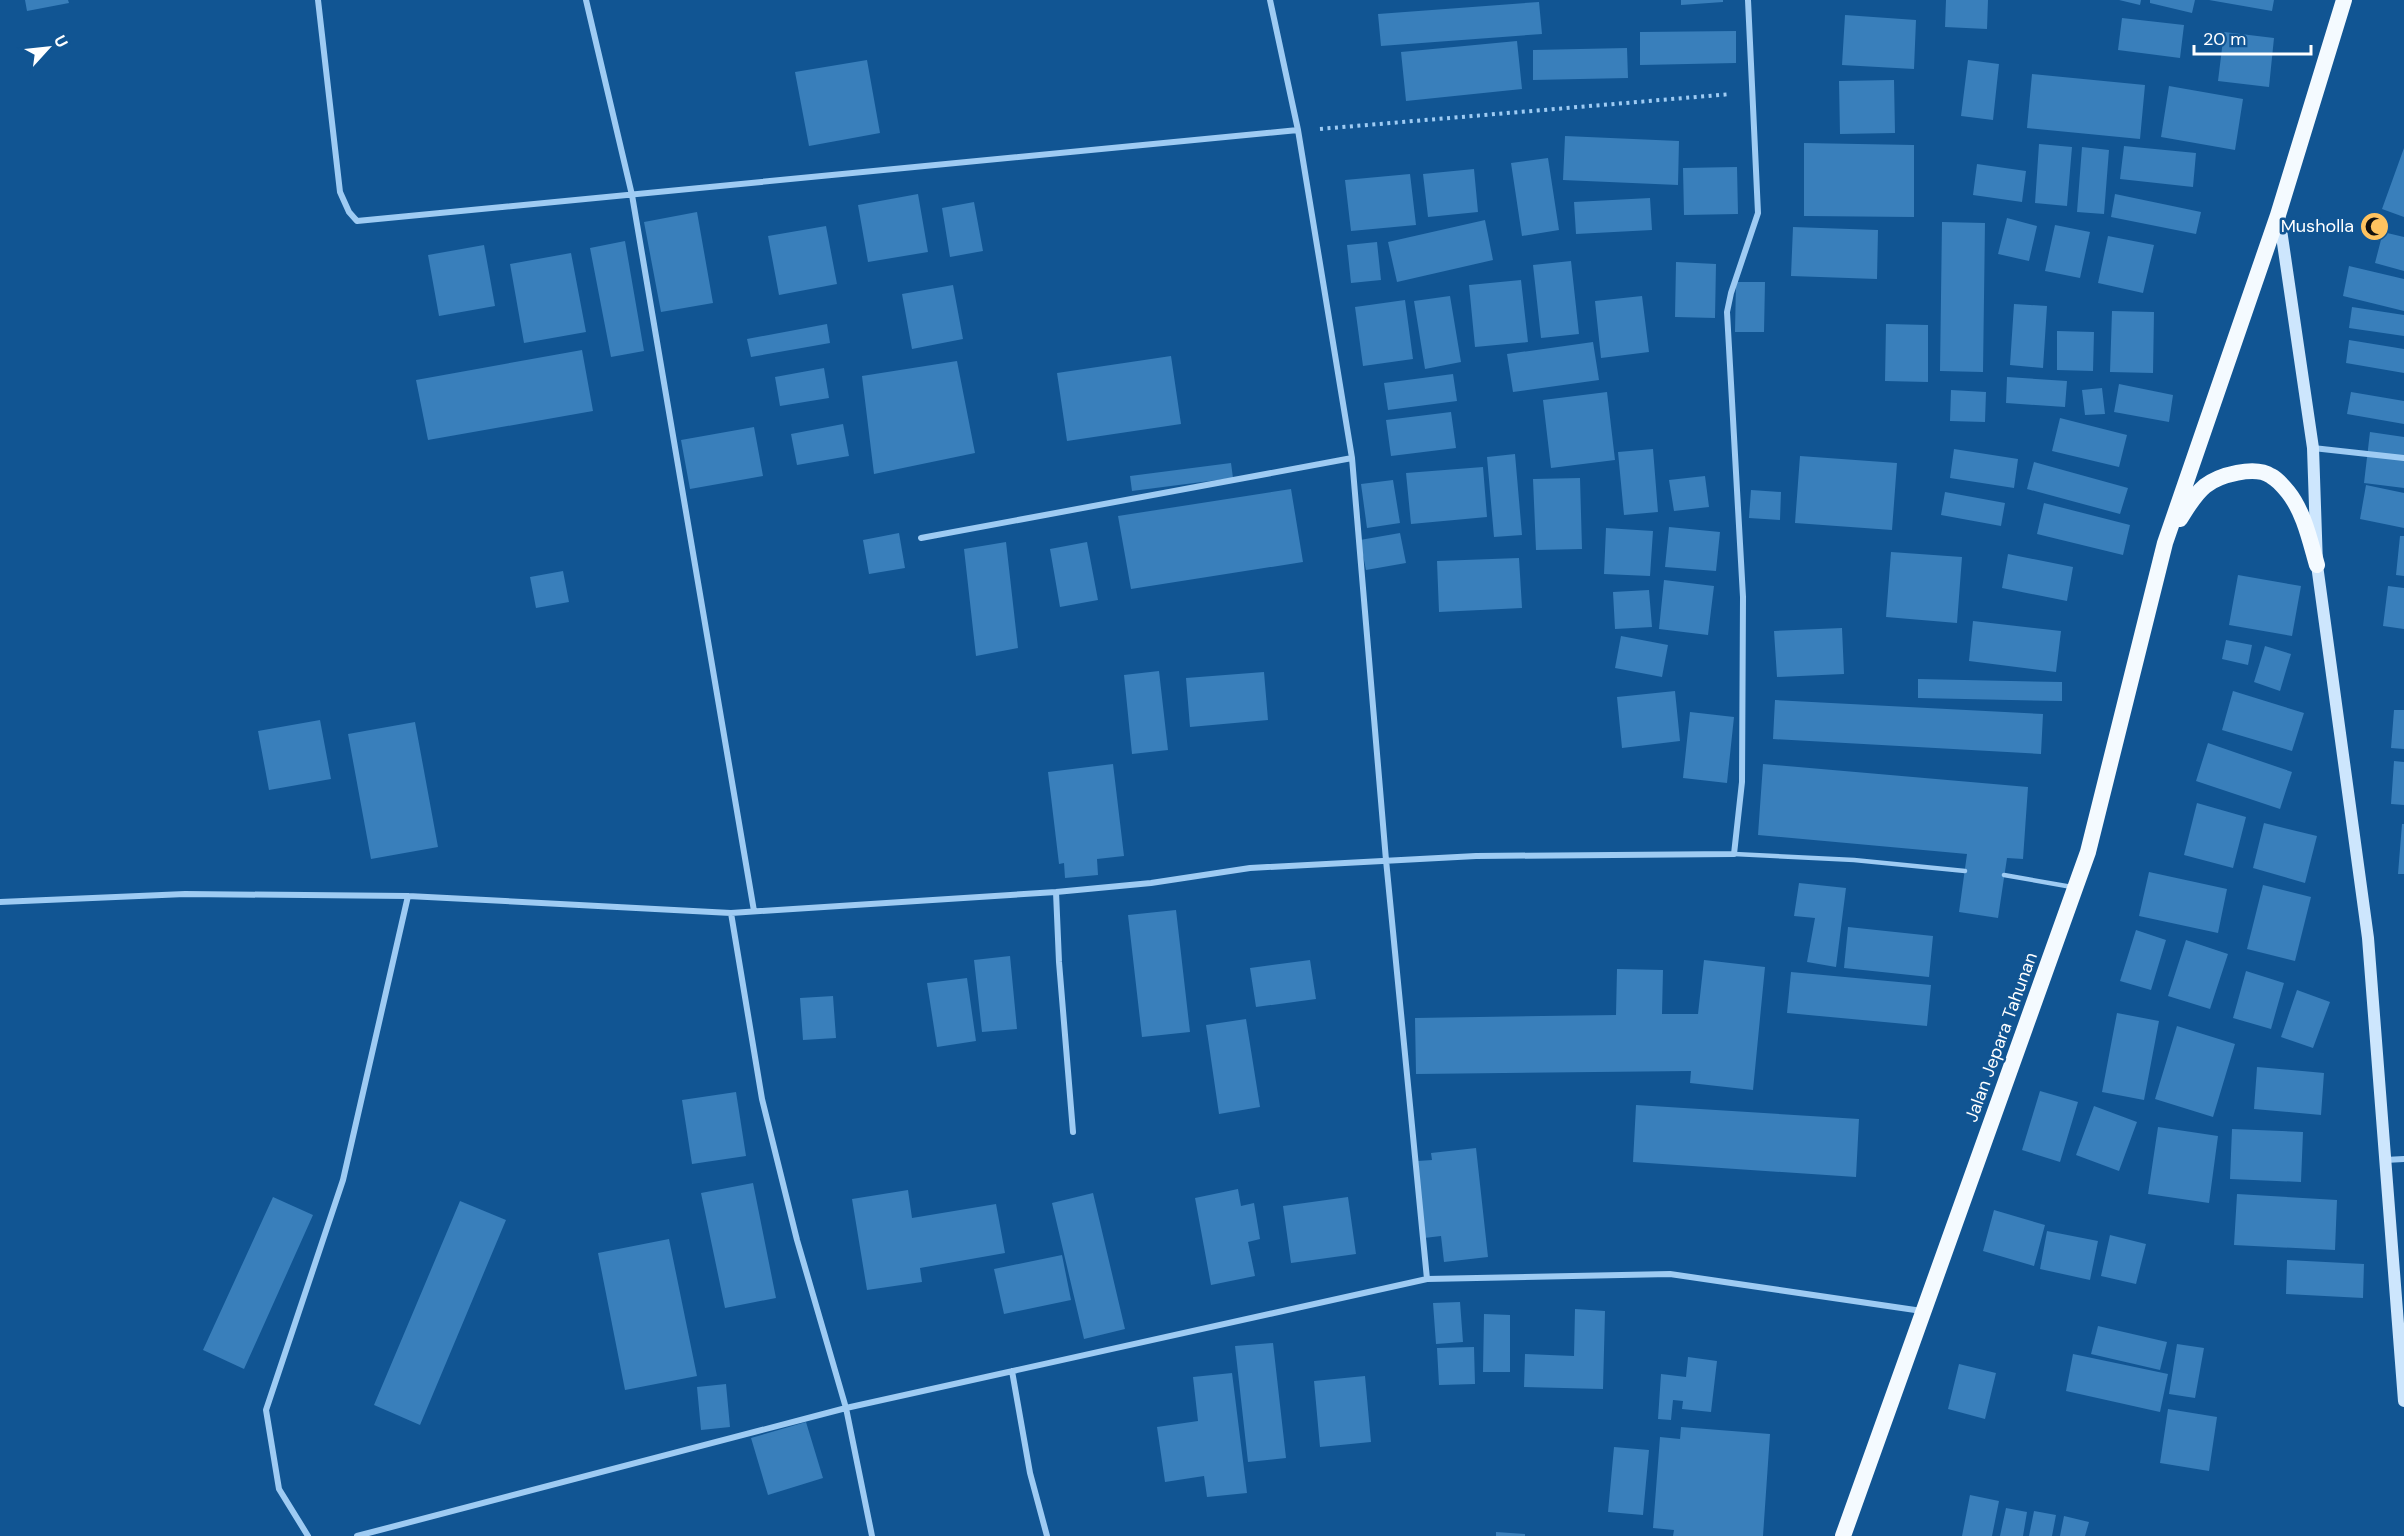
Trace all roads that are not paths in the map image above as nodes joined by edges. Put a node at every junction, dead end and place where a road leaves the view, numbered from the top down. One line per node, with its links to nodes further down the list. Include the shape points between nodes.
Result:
1 (318, 0): 7 (street, via 340,192 357,221)
2 (586, 0): 7 (street)
3 (1270, 0): 6 (street)
4 (1748, 0): 15 (street, via 1758,213 1727,312 1743,597 1742,782)
5 (2344, 0): 8 (highway)
6 (1298, 130): 7 (street); 10 (street)
7 (632, 195): 23 (street)
8 (2278, 215): 9 (main road); 13 (highway)
9 (2313, 448): 11 (street); 14 (main road)
10 (1352, 458): 12 (street); 16 (street)
11 (2404, 458)
12 (921, 538)
13 (2165, 543): 14 (highway, via 2206,485 2244,471 2270,474 2288,492 2304,522); 19 (highway, Jalan Jepara Tahunan, via 2088,852)
14 (2317, 565): 27 (main road, via 2368,938)
15 (1734, 854): 16 (street); 17 (lane)
16 (1386, 860): 20 (street, via 1250,868); 28 (street)
17 (1965, 871)
18 (2004, 875): 19 (lane)
19 (2075, 888): 29 (highway, Jalan Jepara Tahunan)
20 (1056, 892): 23 (street); 25 (street)
21 (408, 896): 22 (street, via 185,894); 24 (street); 33 (street, via 343,1180 266,1410 279,1489)
22 (0, 902)
23 (754, 911): 24 (street)
24 (731, 913): 32 (street, via 762,1099 797,1240)
25 (1073, 1132)
26 (2404, 1159): 27 (street)
27 (2385, 1160): 31 (main road)
28 (1428, 1279): 29 (street, via 1671,1274); 30 (street)
29 (1924, 1311): 37 (highway, Jalan Jepara Tahunan)
30 (1012, 1371): 32 (street); 36 (street, via 1030,1473)
31 (2404, 1401)
32 (846, 1408): 34 (street); 35 (street)
33 (308, 1536)
34 (357, 1536)
35 (872, 1536)
36 (1047, 1536)
37 (1843, 1536)

